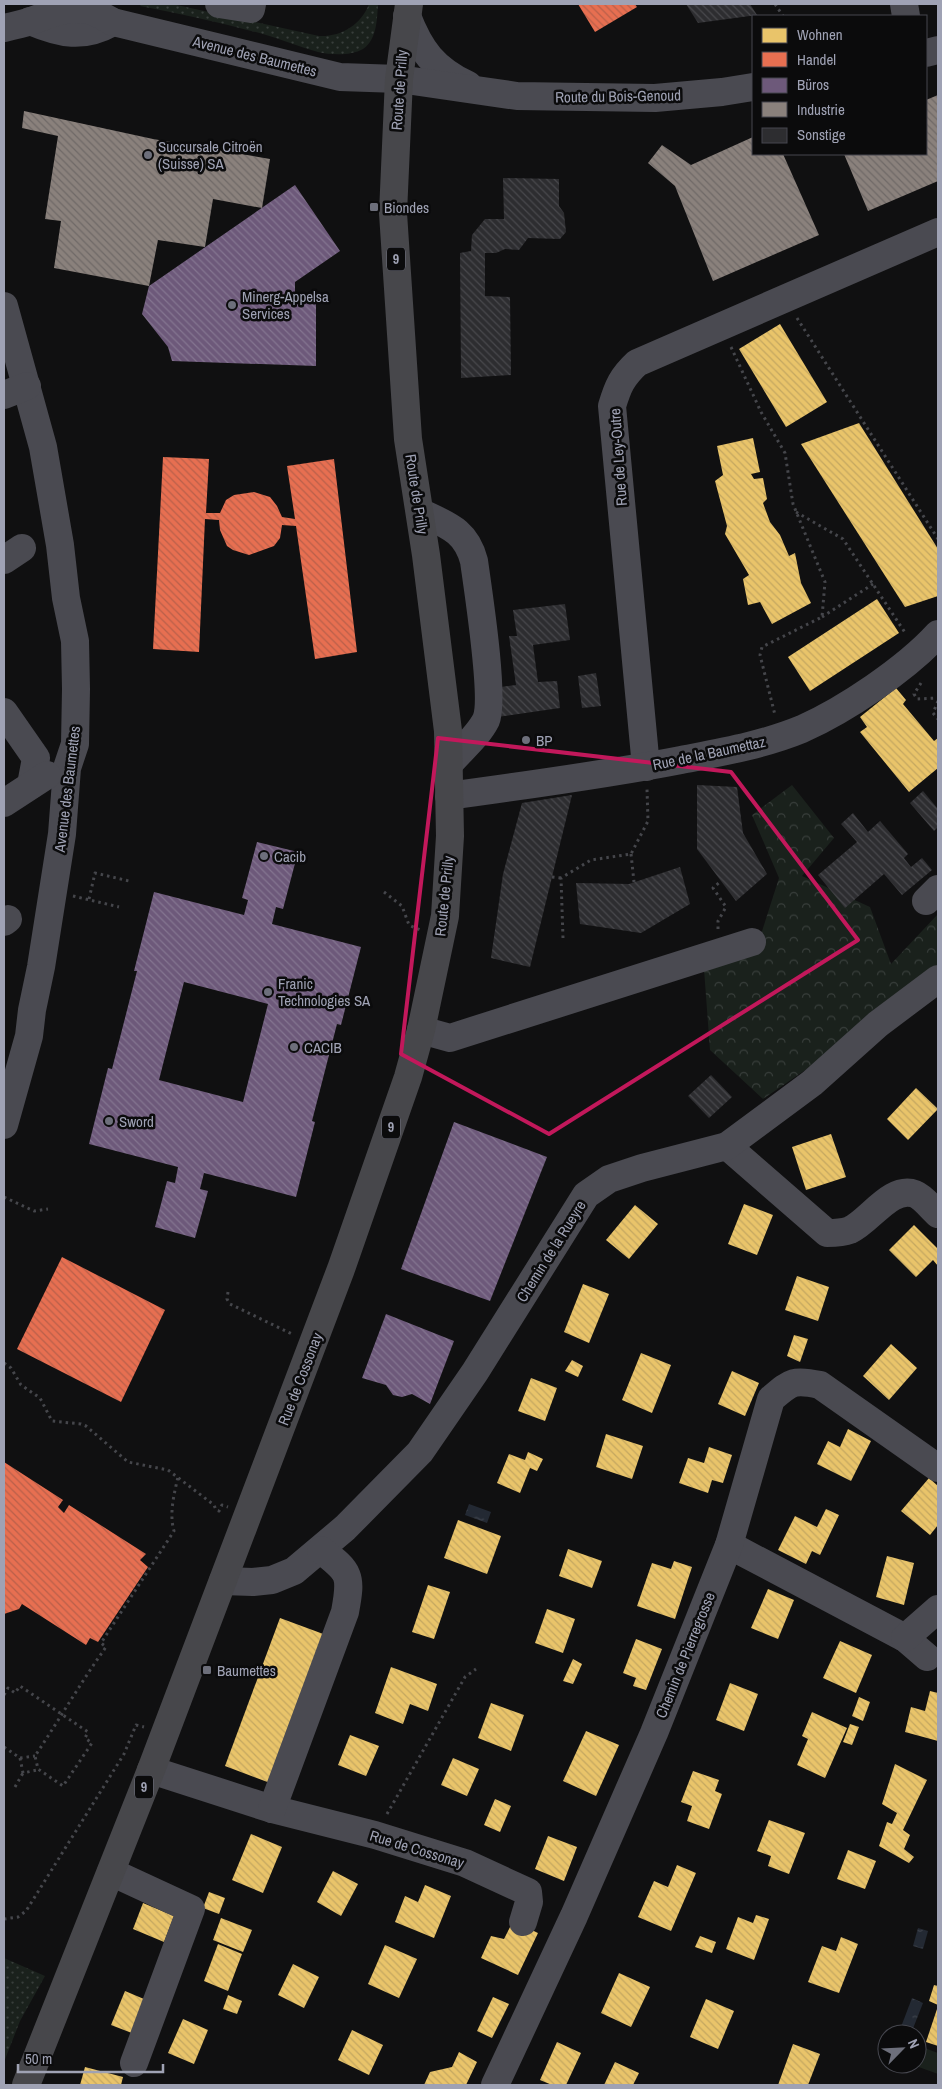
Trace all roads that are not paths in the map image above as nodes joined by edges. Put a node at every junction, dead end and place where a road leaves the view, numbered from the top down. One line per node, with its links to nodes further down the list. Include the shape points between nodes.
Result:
1 (219, 4): 2 (street, via 251,9)
2 (252, 4)
3 (408, 10): 6 (main road, Route de Prilly / 9); 8 (street, Route du Bois-Genoud, via 426,55 452,77)
4 (123, 17): 5 (street, Avenue des Baumettes, via 65,9); 6 (street, Avenue des Baumettes, via 340,76)
5 (4, 28)
6 (399, 79): 8 (street, Route du Bois-Genoud); 12 (main road, Route de Prilly / 9, via 393,213 408,439)
7 (752, 86): 8 (street, Route du Bois-Genoud, via 655,98 516,96)
8 (483, 91)
9 (938, 232): 16 (street, Rue de Ley-Outre, via 637,363 617,388 612,406)
10 (4, 306): 11 (street, Avenue des Baumettes)
11 (15, 391): 17 (street, Avenue des Baumettes, via 43,447 75,642 75,744)
12 (420, 512): 15 (main road, Route de Prilly / 9, via 448,731); 15 (street, via 457,530 470,546 489,697 486,719)
13 (938, 634): 16 (street, Rue de la Baumettaz, via 919,653 860,697 803,728 746,748)
14 (4, 712): 18 (street, via 36,758)
15 (448, 764): 19 (main road, Route de Prilly / 9)
16 (646, 767): 19 (street, Rue de la Baumettaz)
17 (67, 768): 18 (street); 25 (street, Avenue des Baumettes, via 62,834 30,1036)
18 (31, 785): 20 (street)
19 (449, 796): 23 (main road, Route de Prilly / 9, via 450,836 444,916)
20 (5, 799)
21 (752, 942): 24 (street, via 450,1038)
22 (938, 979): 26 (street, Chemin de la Rueyre, via 878,1024 812,1083)
23 (432, 982): 24 (main road, Rue de Cossonay / 9)
24 (421, 1030): 31 (main road, Rue de Cossonay / 9, via 408,1077 341,1268)
25 (4, 1124)
26 (726, 1146): 27 (street, via 827,1233 851,1229 897,1193 917,1195); 30 (street, Chemin de la Rueyre, via 609,1179 586,1194 475,1372 420,1452)
27 (938, 1214)
28 (938, 1468): 29 (street, Chemin de Pierregrosse, via 820,1385 790,1383 771,1400)
29 (729, 1546): 33 (street); 41 (street, Chemin de Pierregrosse, via 574,1916)
30 (320, 1550): 31 (street, Chemin de la Rueyre, via 294,1571 272,1580); 36 (street, via 346,1571 349,1590 345,1612)
31 (223, 1581): 35 (main road, Rue de Cossonay / 9)
32 (938, 1609): 33 (street)
33 (905, 1638): 34 (street)
34 (927, 1657)
35 (151, 1770): 36 (street, Rue de Cossonay); 37 (main road, Rue de Cossonay / 9)
36 (272, 1809): 38 (street, Rue de Cossonay, via 375,1835 465,1863 524,1889 530,1897)
37 (111, 1872): 39 (street, via 192,1909); 40 (main road, Rue de Cossonay / 9)
38 (523, 1922)
39 (134, 2063)
40 (26, 2085)
41 (495, 2085)

